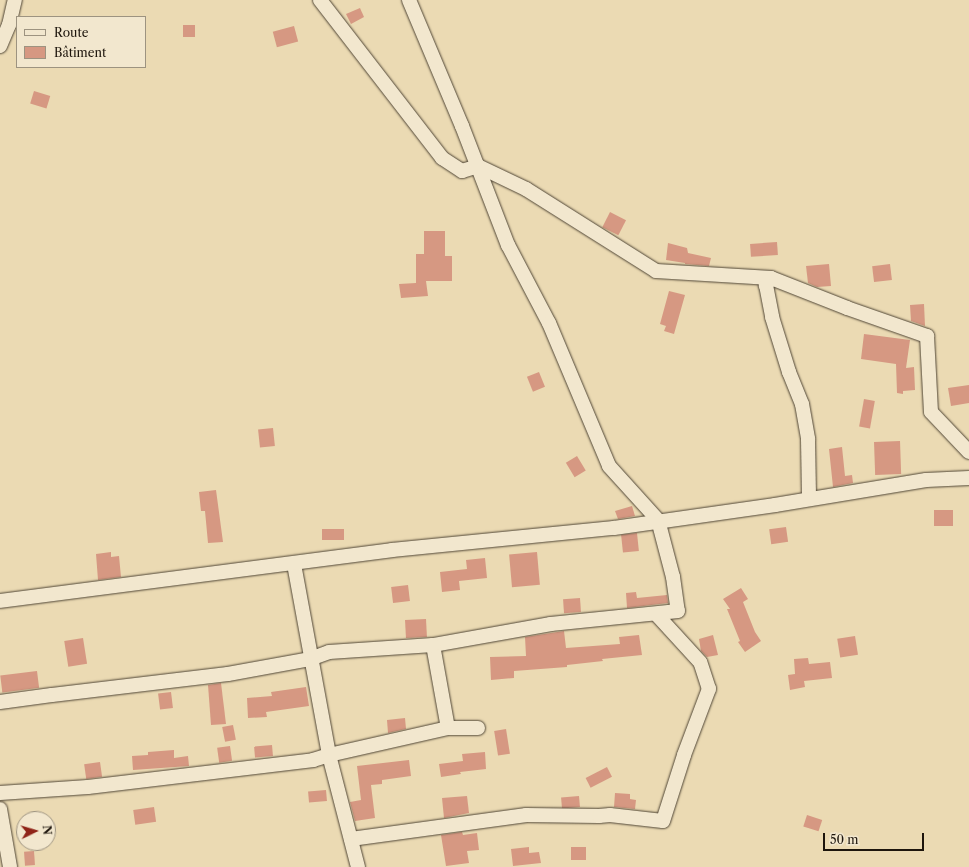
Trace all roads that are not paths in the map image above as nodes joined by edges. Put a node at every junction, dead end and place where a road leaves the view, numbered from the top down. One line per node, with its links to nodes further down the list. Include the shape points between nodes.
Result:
1 (15, 0): 4 (street, via 9,25)
2 (320, 0): 5 (street, via 442,158 462,171)
3 (409, 0): 5 (street)
4 (0, 46)
5 (478, 166): 6 (street, via 526,189 656,271); 10 (street, via 508,245 549,323 609,466)
6 (771, 278): 7 (street, via 927,336 931,412); 9 (street, via 766,285 772,317 802,404 808,439)
7 (969, 452)
8 (969, 478): 9 (street, via 926,480)
9 (809, 499): 10 (street)
10 (658, 520): 11 (street, via 614,528 392,550); 13 (street, via 673,577 678,612)
11 (294, 564): 12 (street); 15 (street)
12 (0, 601)
13 (656, 614): 14 (street, via 551,624); 22 (street, via 700,662 709,689 663,821 610,815 526,815)
14 (433, 646): 15 (street, via 329,652); 17 (street)
15 (310, 659): 16 (street, via 228,674); 19 (street)
16 (0, 702)
17 (448, 728): 18 (street); 19 (street)
18 (478, 728)
19 (330, 755): 20 (street, via 313,760 88,787); 22 (street)
20 (0, 793)
21 (0, 809): 23 (street)
22 (351, 839): 24 (street)
23 (10, 867)
24 (358, 867)

